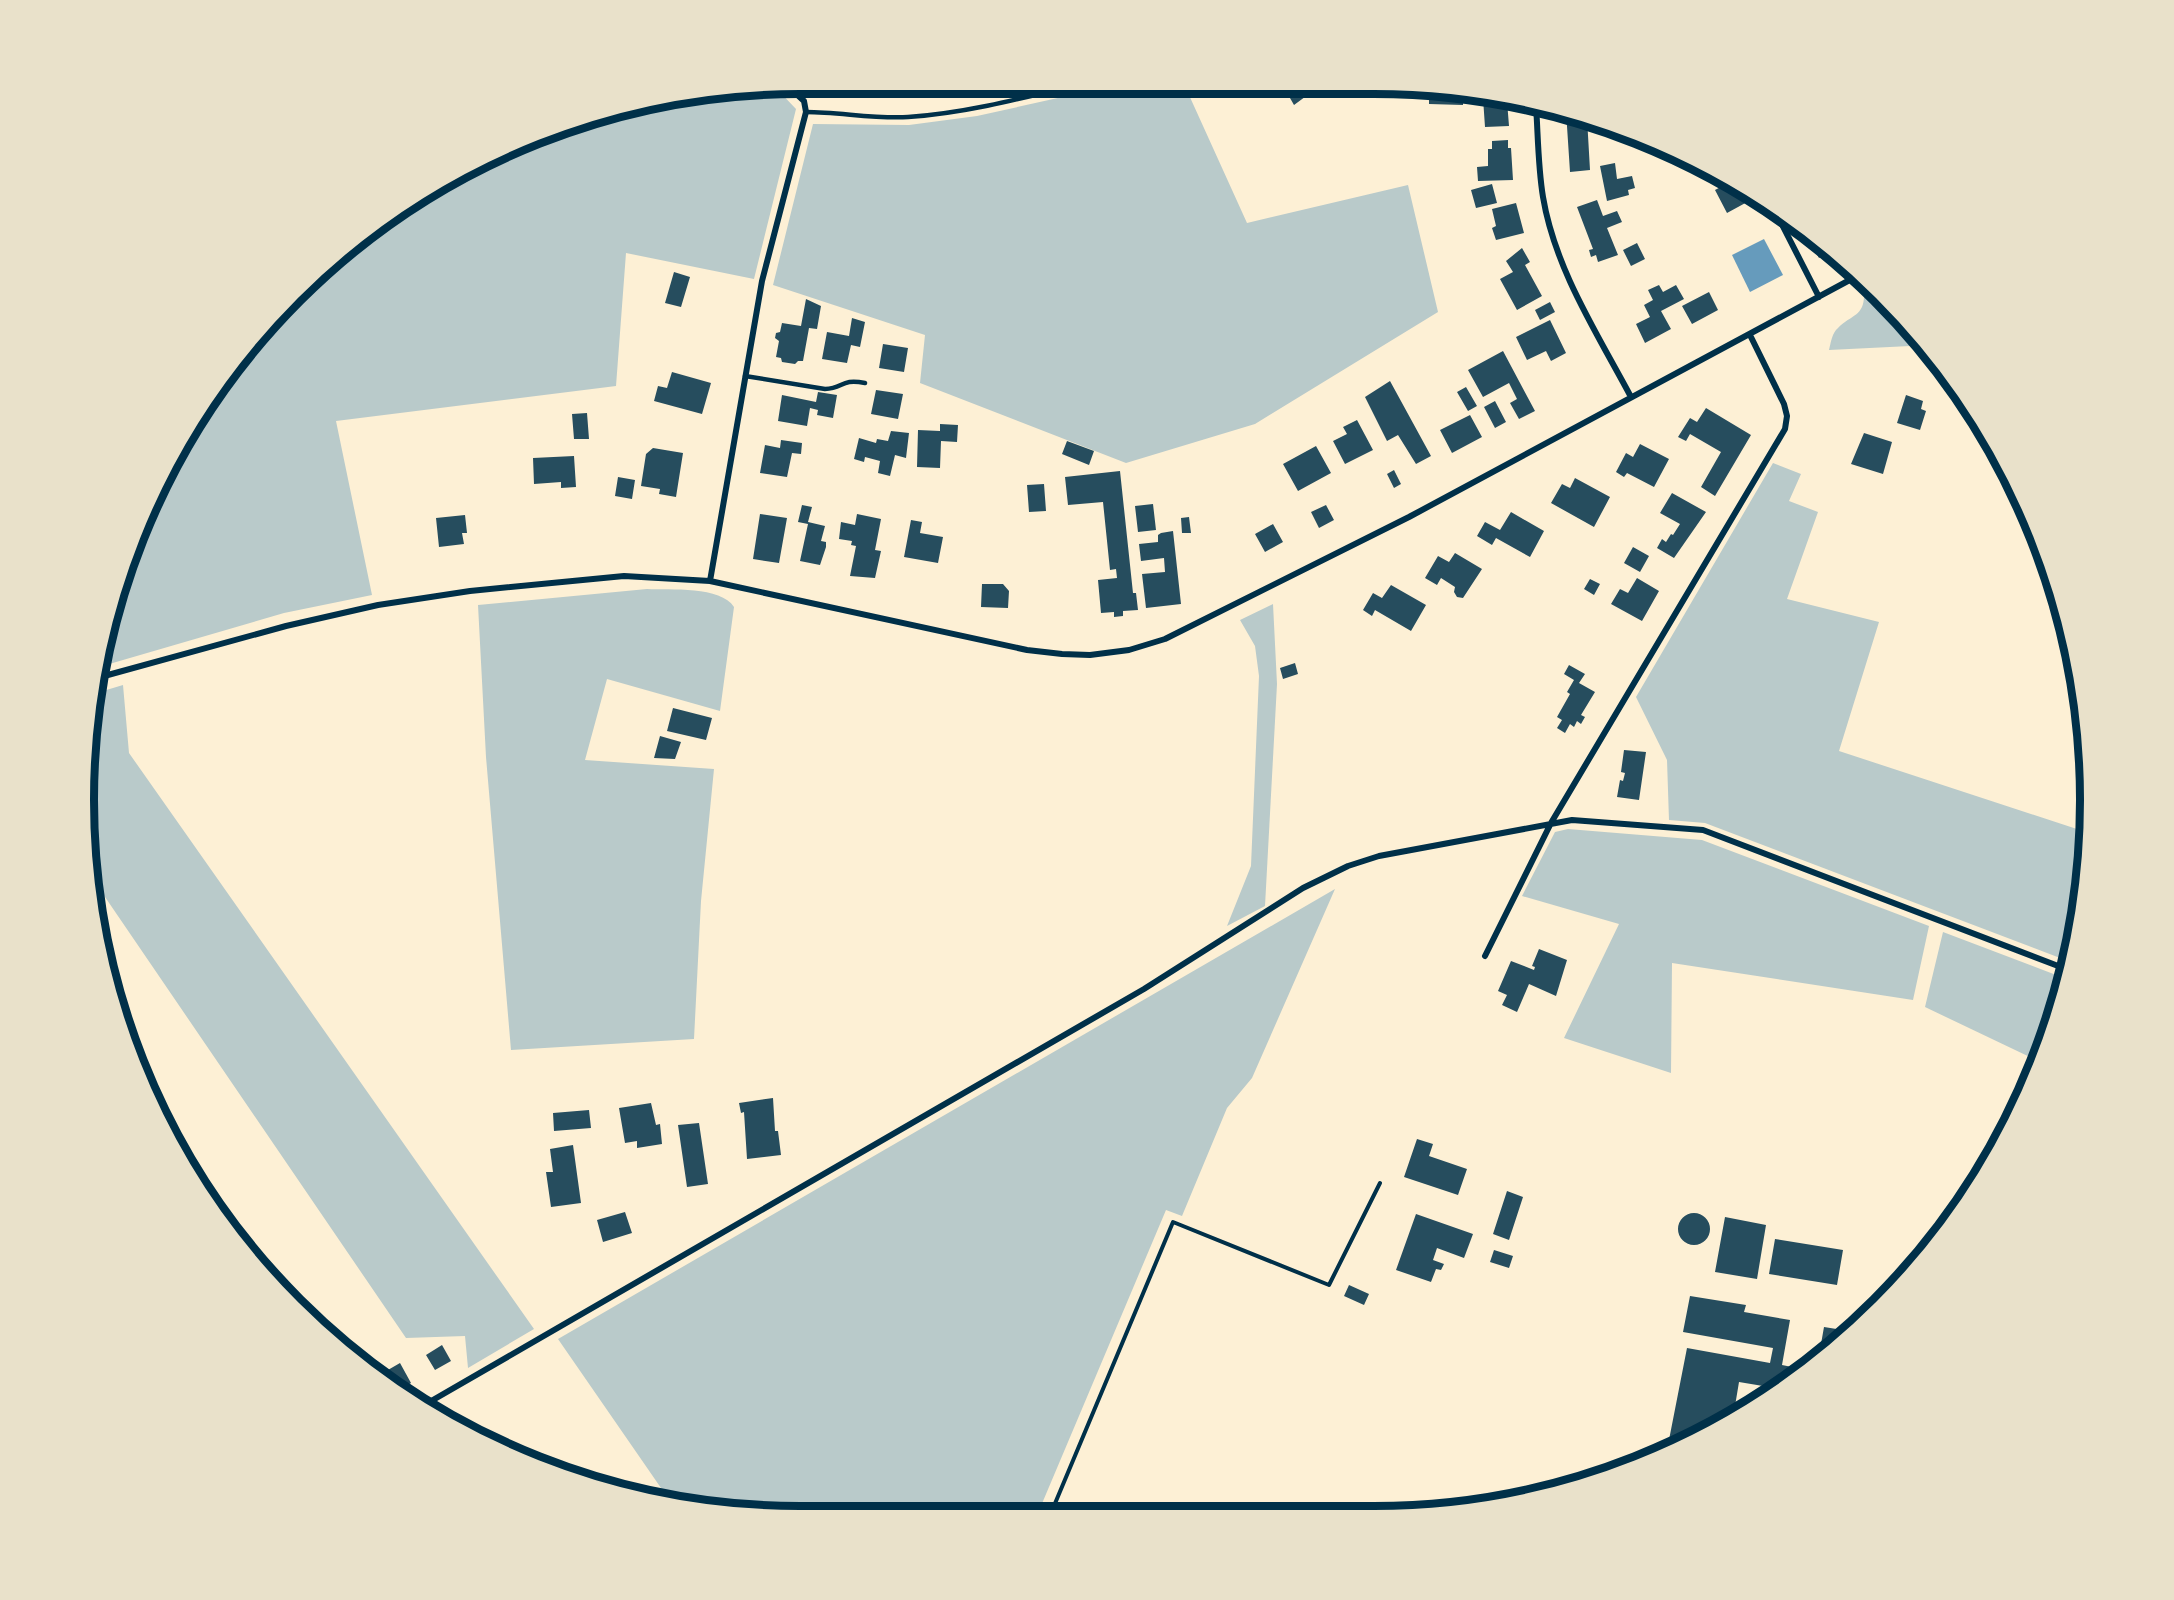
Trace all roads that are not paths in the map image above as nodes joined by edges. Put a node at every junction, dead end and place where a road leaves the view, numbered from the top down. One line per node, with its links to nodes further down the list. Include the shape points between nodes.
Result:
1 (798, 95): 3 (street, via 804,101)
2 (1035, 95): 3 (lane, via 973,110 907,117)
3 (806, 112): 9 (street, via 762,281)
4 (1537, 114): 11 (street, via 1543,197 1551,228 1576,292)
5 (1782, 225): 7 (street)
6 (1850, 280): 7 (street)
7 (1819, 297): 8 (street)
8 (1750, 335): 11 (street); 14 (street, via 1784,404 1785,429)
9 (745, 376): 10 (lane, via 825,389 848,380); 12 (street)
10 (865, 383)
11 (1631, 397): 12 (street, via 1268,590 1165,639 1129,650 1090,655 1027,650)
12 (710, 581): 13 (street, via 624,576 409,599 286,626)
13 (106, 676)
14 (1551, 823): 15 (street); 16 (street, via 1586,820 1703,830); 17 (street, via 1409,849 1326,875 1134,995)
15 (1485, 956)
16 (2059, 966)
17 (431, 1401)

